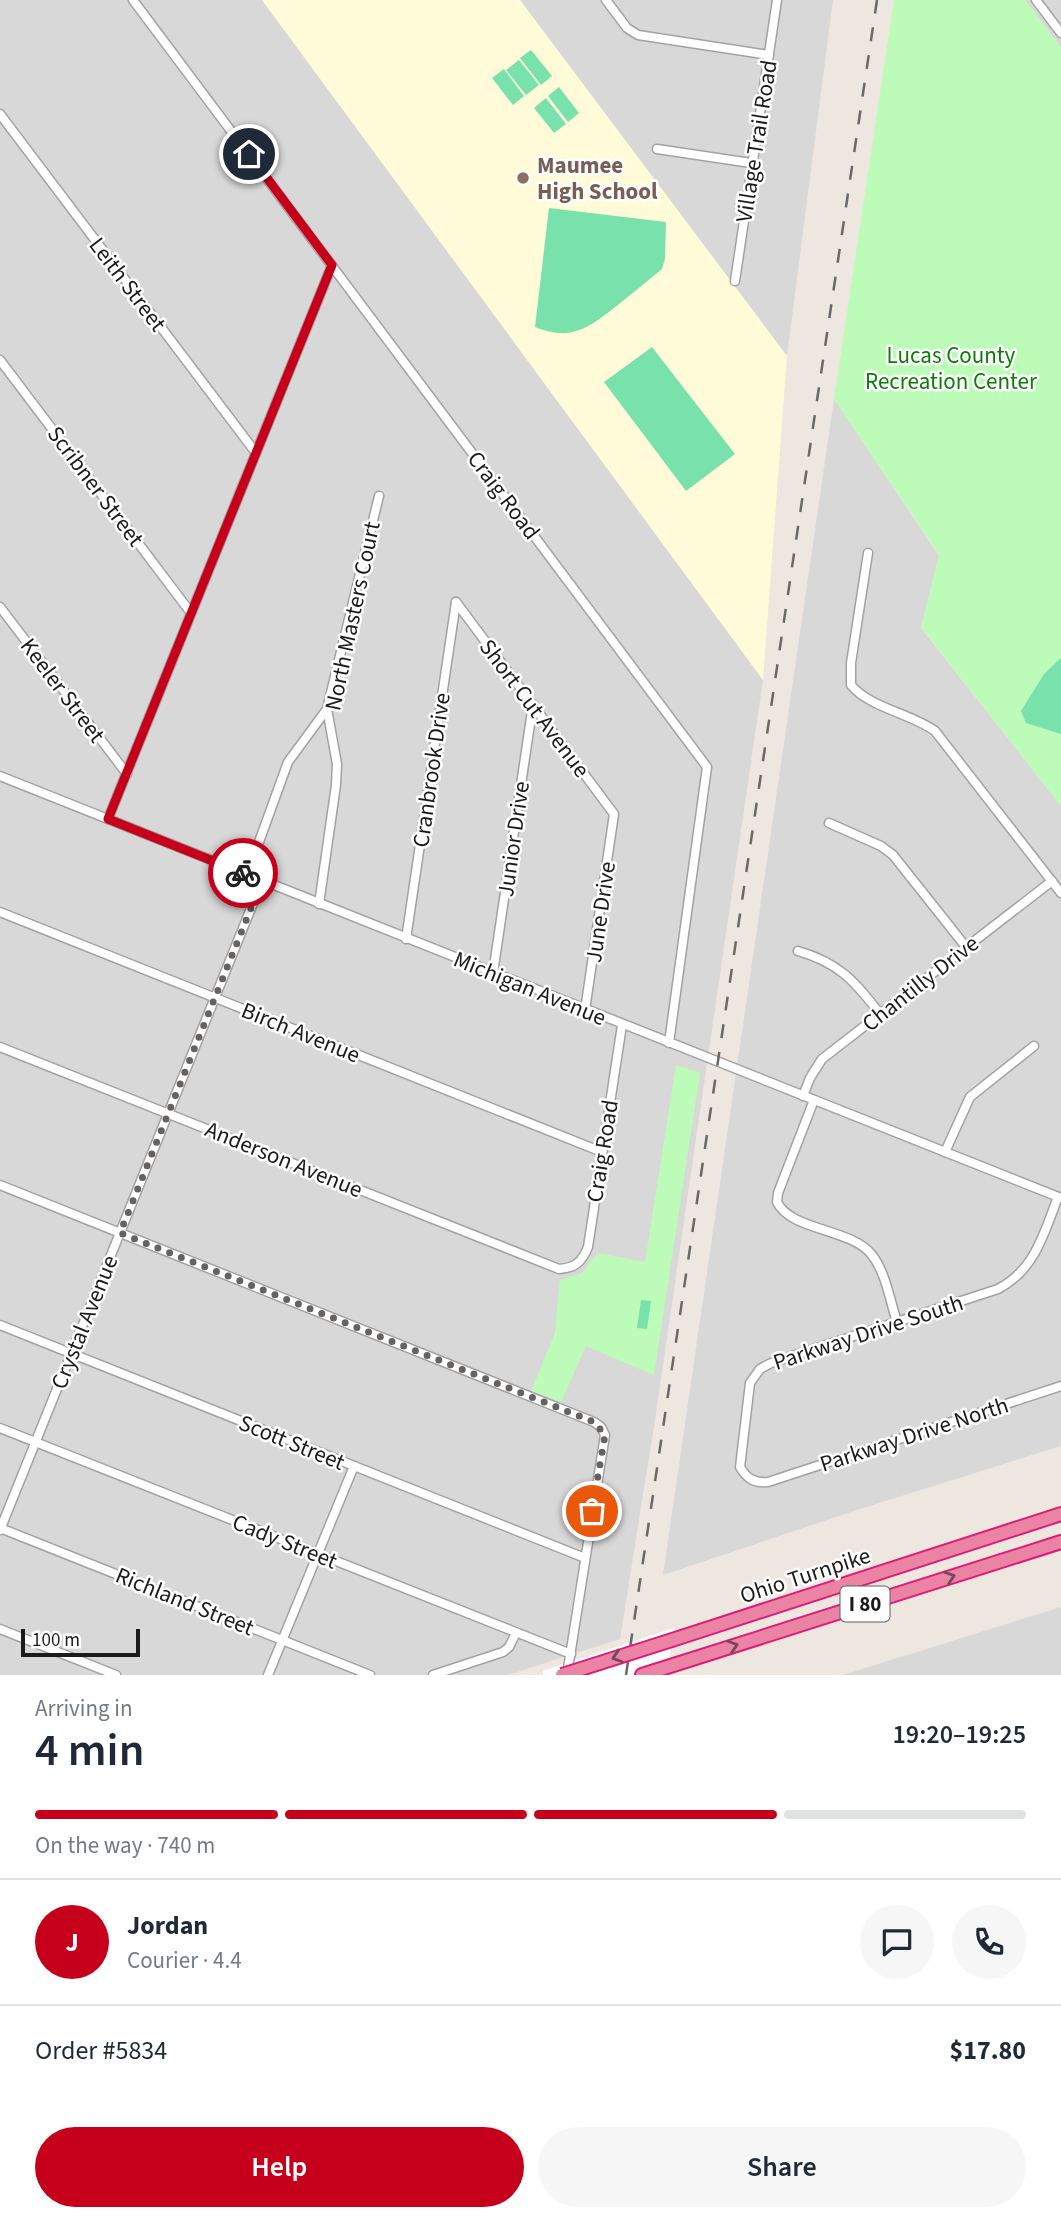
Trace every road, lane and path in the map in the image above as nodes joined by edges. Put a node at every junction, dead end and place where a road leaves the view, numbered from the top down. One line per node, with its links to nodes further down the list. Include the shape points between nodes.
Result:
1 (133, 0): 10 (street, Craig Road)
2 (606, 0): 6 (street, via 638,35)
3 (776, 0): 6 (street, Village Trail Road)
4 (1036, 0): 5 (street)
5 (1061, 33)
6 (769, 55): 9 (street, Village Trail Road)
7 (0, 114): 13 (street, Leith Street)
8 (657, 149): 9 (street)
9 (751, 163): 11 (street, Village Trail Road)
10 (332, 265): 13 (street); 40 (street, Craig Road, via 707,767)
11 (735, 281)
12 (0, 360): 18 (street, Scribner Street)
13 (256, 453): 18 (street)
14 (379, 496): 20 (street, North Masters Court)
15 (868, 553): 28 (street, via 851,685 863,696 935,731)
16 (456, 602): 19 (street, Short Cut Avenue); 32 (street, Cranbrook Drive)
17 (0, 607): 21 (street, Keeler Street)
18 (191, 612): 21 (street)
19 (533, 704): 23 (street, Short Cut Avenue); 35 (street, Junior Drive)
20 (327, 709): 26 (street, via 288,762); 30 (street, North Masters Court, via 337,764)
21 (127, 774): 24 (street)
22 (0, 776): 24 (street, Michigan Avenue)
23 (614, 814): 37 (street, June Drive)
24 (108, 819): 26 (street, Michigan Avenue)
25 (829, 824): 33 (street, via 893,855)
26 (247, 874): 27 (street, Michigan Avenue)
27 (262, 881): 30 (street, Michigan Avenue); 36 (street, Crystal Avenue)
28 (1052, 881): 29 (street); 33 (street, Chantilly Drive)
29 (1061, 893)
30 (319, 904): 32 (street, Michigan Avenue)
31 (0, 912): 36 (street, Birch Avenue)
32 (406, 939): 35 (street, Michigan Avenue)
33 (966, 947): 38 (street, Chantilly Drive)
34 (798, 951): 38 (street, via 848,975)
35 (493, 973): 37 (street, Michigan Avenue)
36 (214, 998): 45 (street, Crystal Avenue); 46 (street, Birch Avenue)
37 (585, 1010): 39 (street, Michigan Avenue)
38 (880, 1014): 43 (street, Chantilly Drive, via 822,1059)
39 (622, 1025): 40 (street, Michigan Avenue); 46 (street, Craig Road)
40 (668, 1043): 43 (street, Michigan Avenue)
41 (1034, 1046): 47 (street, via 970,1097)
42 (0, 1047): 45 (street, Anderson Avenue)
43 (803, 1096): 44 (street, Michigan Avenue)
44 (814, 1100): 47 (street, Michigan Avenue); 52 (street, via 777,1202 786,1214 871,1253)
45 (168, 1113): 50 (street, Crystal Avenue); 51 (street, Anderson Avenue)
46 (602, 1152): 51 (street, Craig Road, via 588,1247 582,1260)
47 (945, 1152): 49 (street, Michigan Avenue)
48 (0, 1185): 50 (street)
49 (1059, 1198): 52 (street, Parkway Drive South, via 1037,1251 1019,1276 998,1289)
50 (120, 1233): 54 (street, Crystal Avenue); 64 (street, via 594,1422 605,1435)
51 (568, 1269)
52 (897, 1322): 59 (street, Parkway Drive South, via 771,1363 754,1375 740,1467 754,1482)
53 (0, 1325): 54 (street, Scott Street)
54 (71, 1353): 57 (street, Crystal Avenue); 58 (street, Scott Street)
55 (1061, 1386): 59 (street, Parkway Drive North)
56 (0, 1428): 57 (street, Cady Street)
57 (35, 1442): 61 (street, Crystal Avenue); 63 (street, Cady Street)
58 (354, 1466): 63 (street); 64 (street, Scott Street)
59 (768, 1482)
60 (1061, 1514): 73 (highway, Ohio Turnpike / I 80, one-way to 73, bridge)
61 (0, 1528): 67 (street, Richland Street)
62 (1061, 1542): 74 (highway, Ohio Turnpike / I 80, one-way to 62)
63 (318, 1554): 66 (street, Cady Street); 67 (street)
64 (585, 1558): 68 (street)
65 (0, 1629): 69 (street)
66 (516, 1633): 68 (street, Cady Street); 72 (street, via 503,1652)
67 (283, 1640): 70 (street); 71 (street, Richland Street)
68 (571, 1654): 73 (street)
69 (116, 1675)
70 (268, 1675)
71 (370, 1675)
72 (433, 1675)
73 (565, 1675)
74 (642, 1675)

